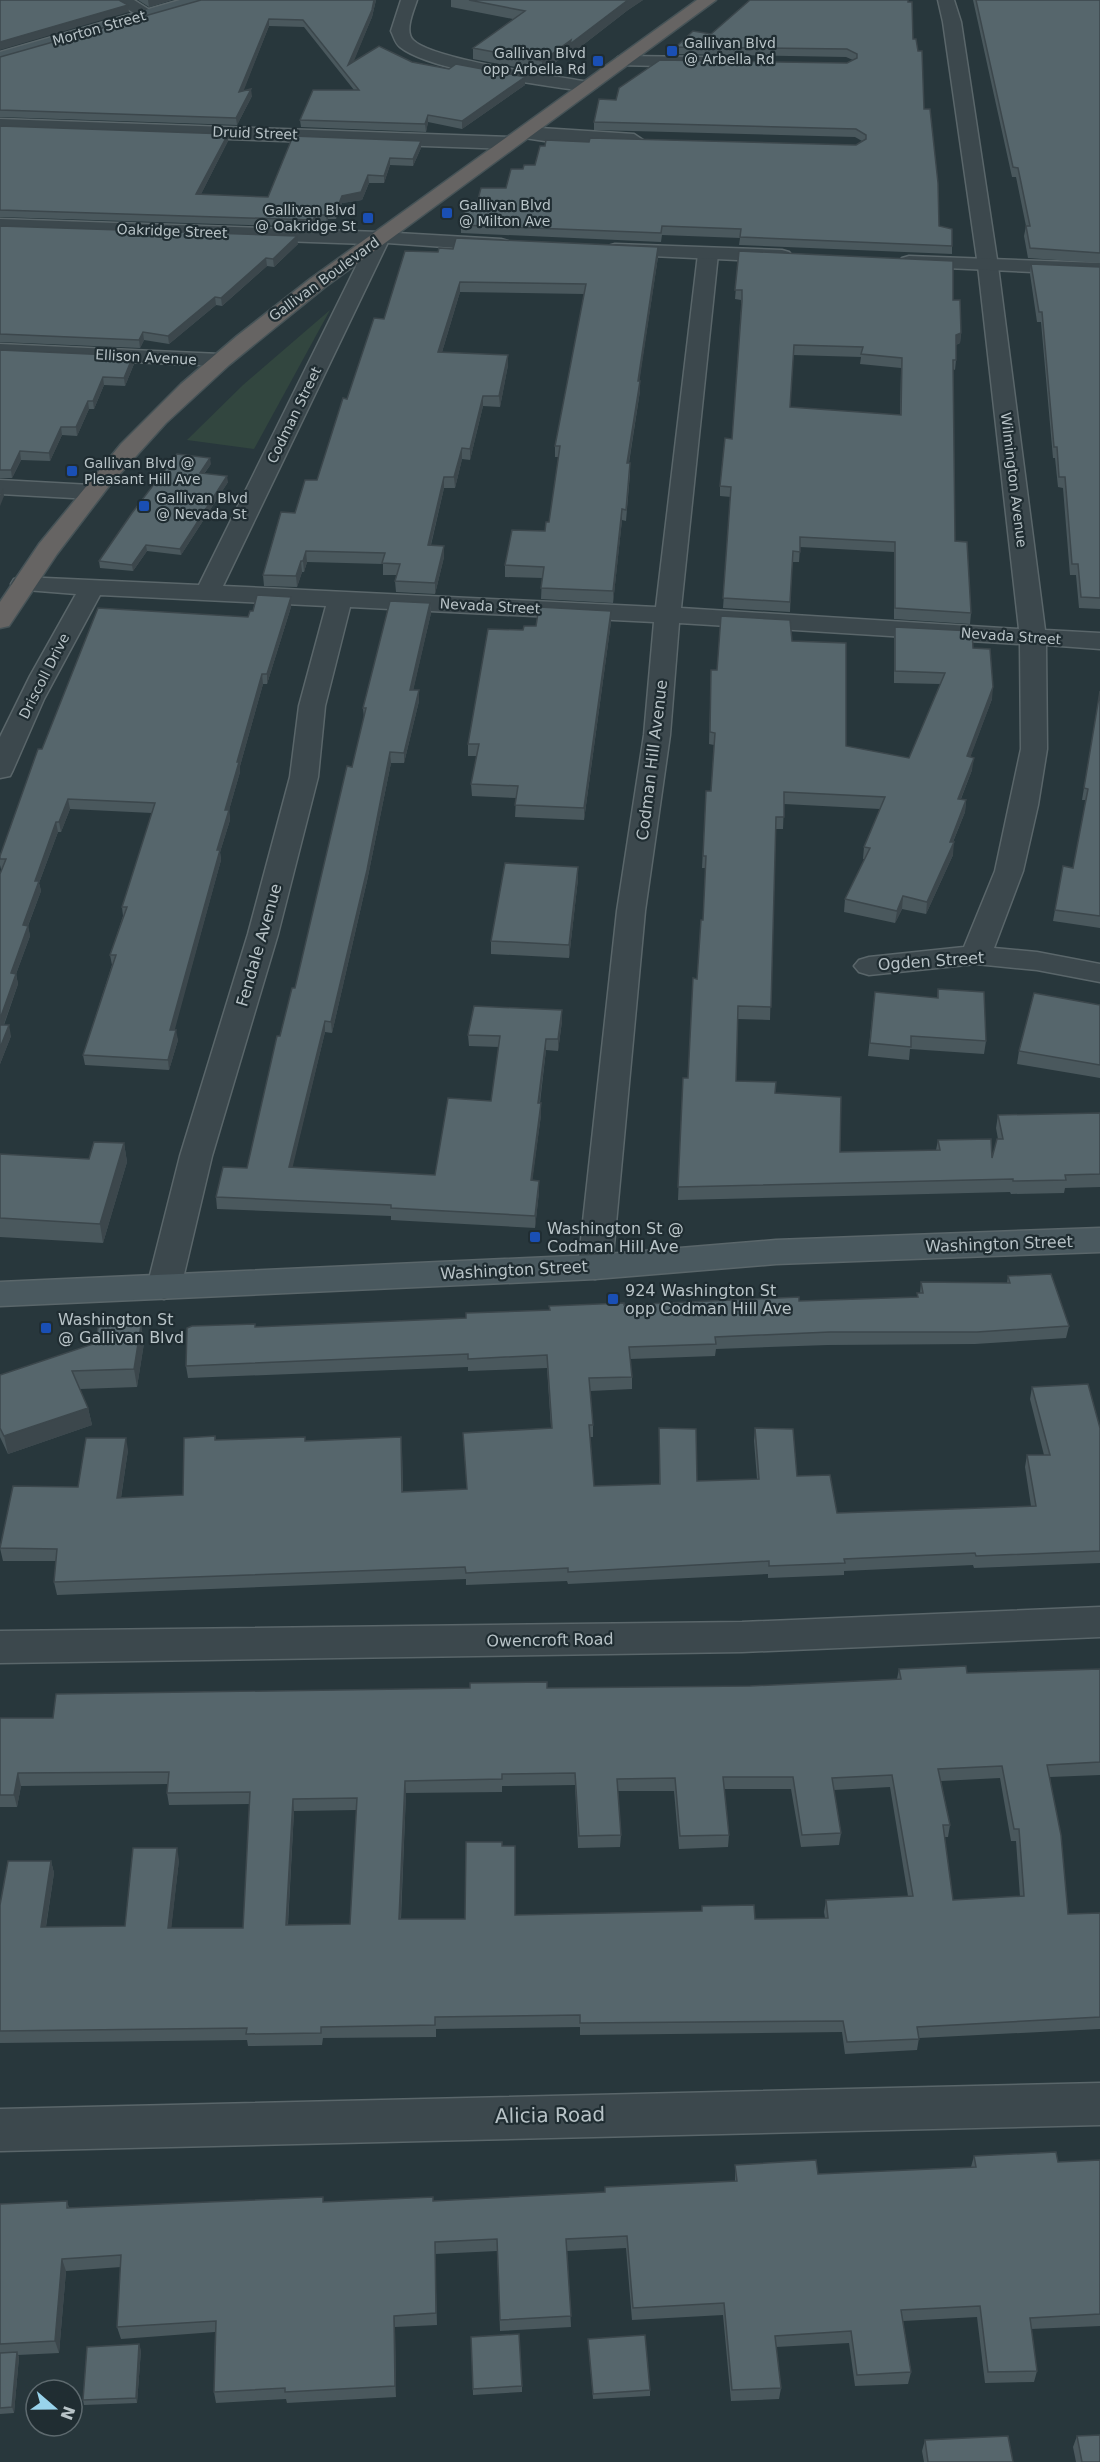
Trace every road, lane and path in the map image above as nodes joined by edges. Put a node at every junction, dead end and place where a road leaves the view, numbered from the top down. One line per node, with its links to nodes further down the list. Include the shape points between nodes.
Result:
1 (121, 0): 6 (street)
2 (198, 0): 6 (main road, Morton Street)
3 (409, 0): 10 (street, via 400,31 405,43 422,52 454,62)
4 (708, 0): 8 (highway, Gallivan Boulevard)
5 (946, 0): 21 (street, Wilmington Avenue)
6 (148, 14): 7 (main road, Morton Street)
7 (0, 57)
8 (624, 61): 9 (street); 10 (highway, Gallivan Boulevard)
9 (718, 62)
10 (588, 87): 12 (highway, Gallivan Boulevard)
11 (0, 125): 12 (street, Druid Street)
12 (518, 138): 13 (street, Druid Street); 15 (highway, Gallivan Boulevard)
13 (650, 140)
14 (0, 225): 15 (street, Oakridge Street)
15 (380, 238): 16 (street, Oakridge Street); 24 (highway, Gallivan Boulevard, via 278,312); 29 (street, Codman Street)
16 (520, 246)
17 (590, 249): 18 (street)
18 (708, 254): 19 (street); 31 (street, Codman Hill Avenue, via 677,506)
19 (801, 257)
20 (894, 261): 21 (street)
21 (987, 266): 22 (street); 33 (street, Wilmington Avenue)
22 (1100, 269)
23 (0, 350): 24 (street, Ellison Avenue)
24 (220, 360): 26 (highway, Gallivan Boulevard, via 137,440)
25 (0, 487): 26 (street)
26 (91, 492): 27 (highway, Gallivan Boulevard)
27 (23, 584): 28 (street, Nevada Street); 32 (highway, Gallivan Boulevard)
28 (93, 586): 29 (street, Nevada Street); 35 (street, Driscoll Drive, via 64,636)
29 (208, 592): 30 (street, Nevada Street)
30 (340, 600): 31 (street, Nevada Street); 41 (street, Fendale Avenue, via 312,706 304,777 263,934 196,1156)
31 (668, 615): 33 (street, Nevada Street); 40 (street, Codman Hill Avenue, via 657,735 631,911)
32 (0, 621)
33 (1033, 638): 34 (street, Nevada Street); 36 (street, Wilmington Avenue, via 1034,749 1024,805 1009,871)
34 (1100, 640)
35 (0, 770)
36 (976, 955): 37 (street, Ogden Street); 38 (street, Ogden Street)
37 (869, 966)
38 (1100, 973)
39 (1100, 1241): 40 (main road, Washington Street, via 776,1252)
40 (595, 1267): 41 (main road, Washington Street)
41 (164, 1287): 42 (main road, Washington Street)
42 (0, 1294)
43 (1100, 1622): 44 (street, Owencroft Road, via 742,1638)
44 (0, 1647)
45 (1100, 2104): 46 (street, Alicia Road)
46 (0, 2130)

